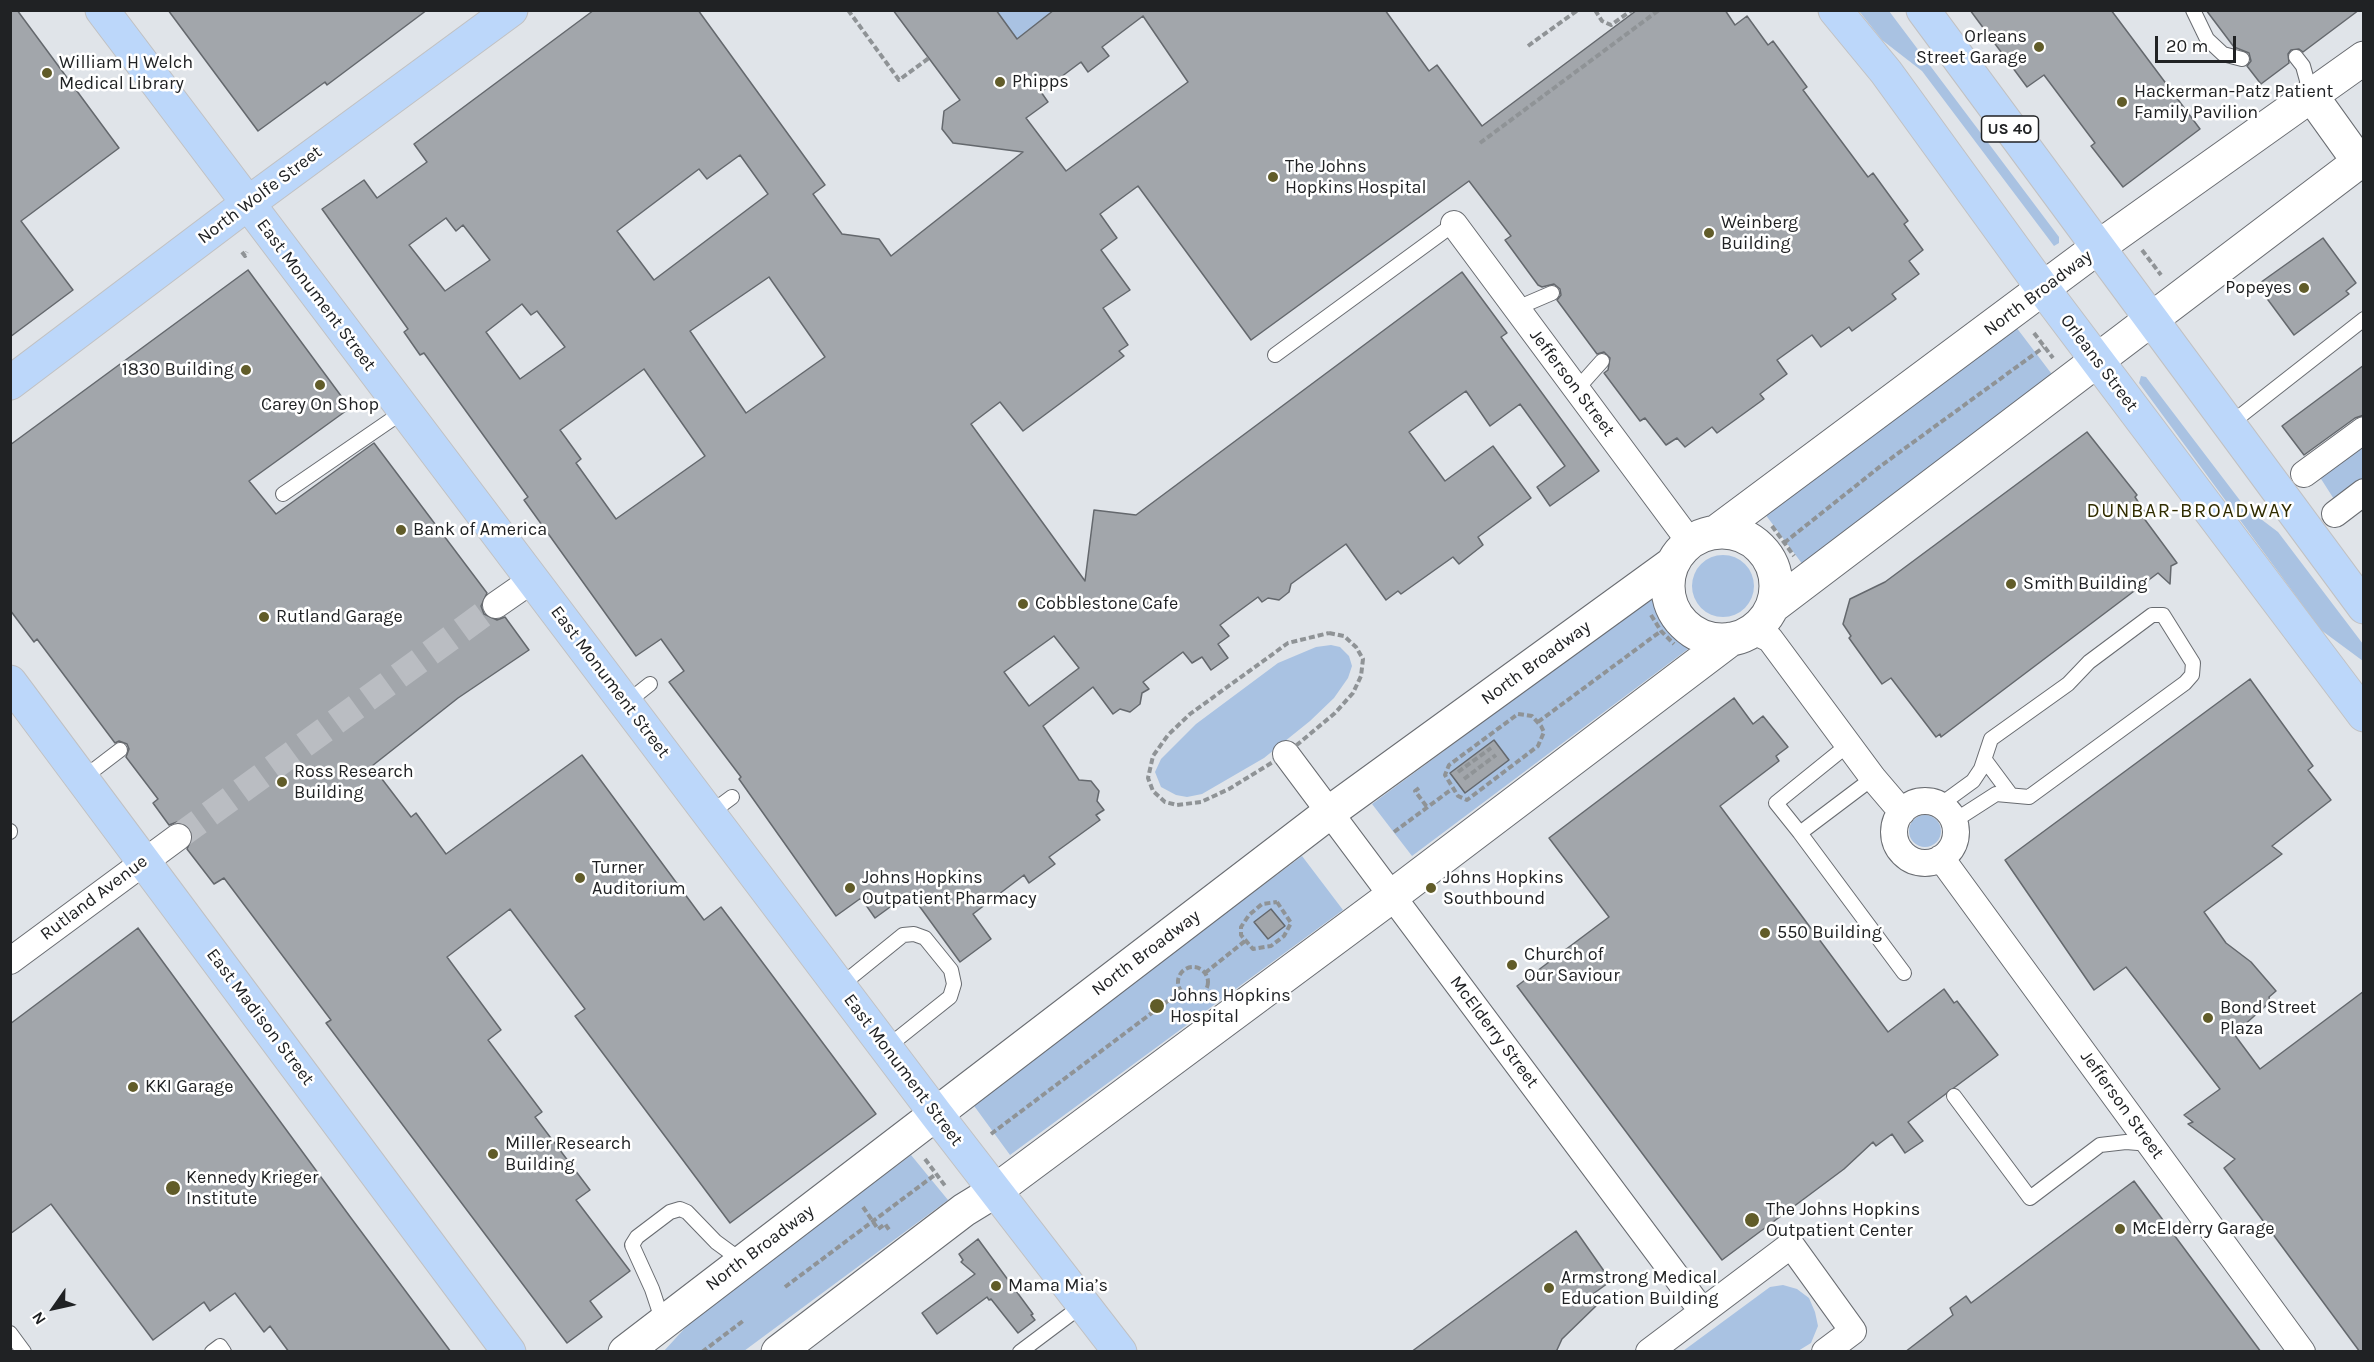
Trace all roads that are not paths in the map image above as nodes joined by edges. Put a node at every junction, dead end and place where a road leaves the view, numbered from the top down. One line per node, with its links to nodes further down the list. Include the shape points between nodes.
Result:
1 (102, 10): 11 (main road, East Monument Street)
2 (511, 10): 11 (main road, North Wolfe Street)
3 (1835, 10): 14 (main road, Orleans Street, via 1886,72)
4 (1923, 10): 13 (main road, US 40)
5 (2193, 10): 8 (lane, via 2207,39 2223,54)
6 (2296, 57): 9 (lane, via 2303,66)
7 (2364, 58): 9 (main road, North Broadway)
8 (2242, 59)
9 (2311, 95): 10 (main road); 13 (main road, North Broadway)
10 (2362, 166): 17 (main road)
11 (247, 204): 22 (main road, North Wolfe Street); 24 (main road, East Monument Street)
12 (1454, 224): 16 (street, Jefferson Street); 19 (lane)
13 (2097, 248): 14 (main road, North Broadway); 17 (main road, US 40)
14 (2044, 290): 20 (main road, Orleans Street); 31 (main road, North Broadway)
15 (1552, 293): 16 (lane)
16 (1517, 308): 23 (street, Jefferson Street)
17 (2150, 318): 20 (main road); 25 (main road, US 40)
18 (2364, 319): 25 (lane)
19 (1275, 355)
20 (2097, 360): 35 (main road); 36 (main road, Orleans Street)
21 (1602, 361): 23 (lane)
22 (10, 383)
23 (1577, 389): 31 (street, Jefferson Street)
24 (404, 411): 29 (lane); 32 (main road, East Monument Street)
25 (2230, 424): 34 (main road, US 40)
26 (2364, 429): 27 (street)
27 (2304, 474)
28 (2364, 492): 30 (street)
29 (283, 494)
30 (2335, 514)
31 (1693, 546): 35 (main road, via 1734,533 1751,540 1765,553 1777,585); 35 (main road, via 1668,581 1677,616 1704,638); 47 (main road, North Broadway)
32 (532, 580): 33 (street); 57 (main road, East Monument Street, via 638,694 721,805)
33 (496, 605)
34 (2364, 607)
35 (1752, 626): 40 (street, via 1770,639); 54 (main road)
36 (2321, 658): 38 (main road); 39 (main road, Orleans Street)
37 (10, 682): 45 (main road, East Madison Street)
38 (2364, 705)
39 (2364, 716)
40 (1849, 744): 44 (street); 50 (lane, via 1776,803)
41 (120, 750): 45 (lane)
42 (1286, 754): 47 (street, McElderry Street)
43 (1985, 760): 46 (lane); 46 (lane, via 1991,740 2152,615 2163,615 2193,663 2192,675 2029,797); 49 (lane)
44 (1873, 778): 48 (street); 50 (lane)
45 (82, 779): 53 (main road, East Madison Street)
46 (2011, 795): 49 (lane, via 1996,794)
47 (1330, 812): 54 (street, McElderry Street); 60 (main road, North Broadway)
48 (1902, 812): 49 (street, via 1920,801); 52 (street, via 1895,839 1905,855 1923,862)
49 (1947, 813): 52 (street, via 1954,842)
50 (1800, 833): 56 (lane)
51 (178, 837): 53 (street, Rutland Avenue)
52 (1941, 858): 61 (street, Jefferson Street)
53 (144, 861): 55 (street, Rutland Avenue); 71 (main road, East Madison Street)
54 (1392, 896): 62 (main road); 65 (street, McElderry Street)
55 (10, 960)
56 (1904, 973)
57 (840, 986): 58 (main road, East Monument Street); 58 (lane, via 903,935 925,938 951,970 954,984 950,997)
58 (886, 1048): 60 (main road, East Monument Street)
59 (1954, 1096): 61 (lane, via 2030,1198 2100,1145)
60 (936, 1114): 62 (main road, East Monument Street); 63 (main road, North Broadway)
61 (2150, 1144): 78 (street, Jefferson Street)
62 (995, 1191): 64 (main road, East Monument Street); 73 (main road, via 964,1210)
63 (742, 1261): 66 (main road, North Broadway); 66 (lane, via 680,1209 637,1237 632,1245)
64 (1084, 1304): 74 (lane); 75 (main road, East Monument Street)
65 (1702, 1311): 76 (street); 77 (street, via 1791,1245 1853,1331)
66 (663, 1322): 72 (main road, North Broadway)
67 (10, 1334): 68 (lane)
68 (24, 1352)
69 (212, 1352): 70 (lane, via 220,1346)
70 (224, 1352)
71 (509, 1352)
72 (625, 1352)
73 (778, 1352)
74 (1020, 1352)
75 (1120, 1352)
76 (1650, 1352)
77 (1825, 1352)
78 (2302, 1352)

